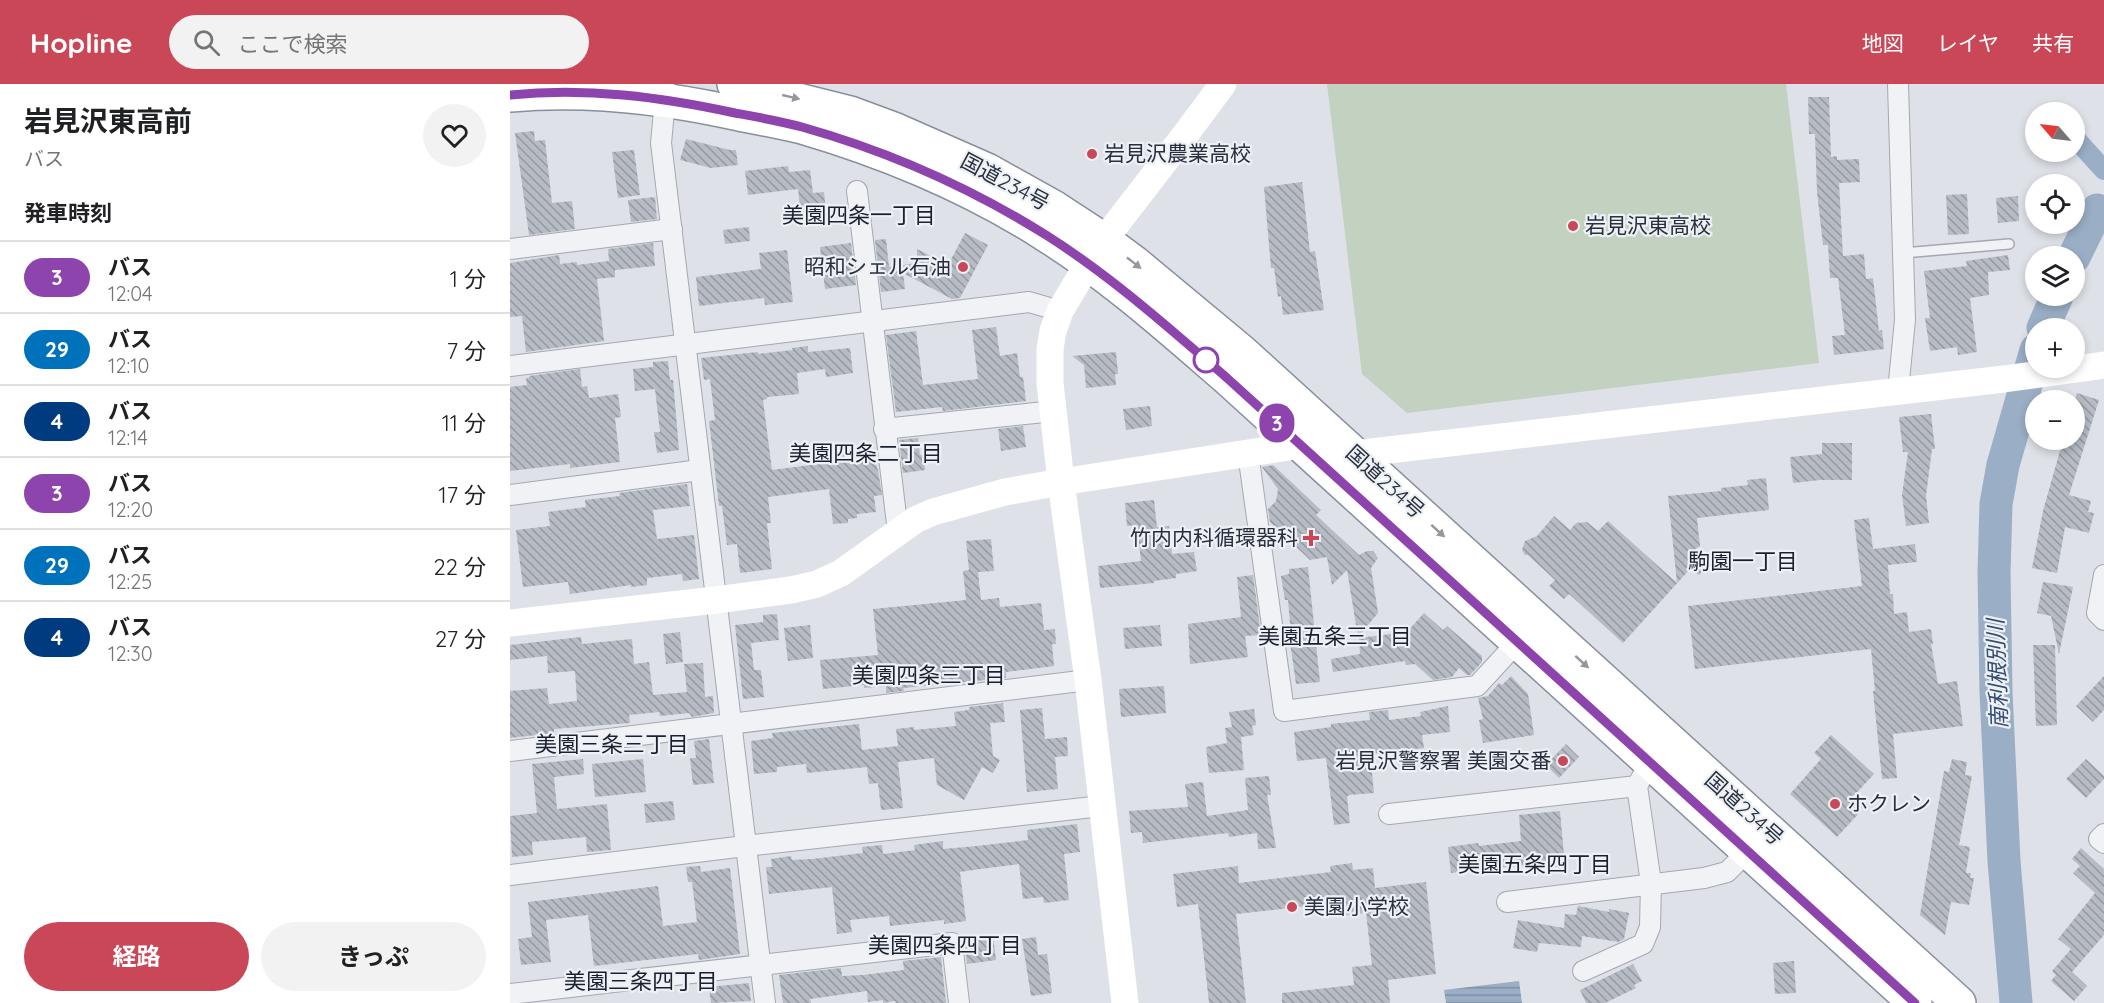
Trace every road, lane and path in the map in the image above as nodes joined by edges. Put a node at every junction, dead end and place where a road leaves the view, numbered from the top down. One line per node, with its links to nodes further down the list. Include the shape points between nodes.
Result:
1 (734, 84): 10 (highway, 国道234号, one-way to 10, via 850,113 987,170 1055,208)
2 (1222, 84): 10 (street)
3 (1898, 84): 11 (street)
4 (665, 92): 5 (highway, 国道234号); 7 (street, via 661,143); 10 (highway, 国道234号, via 799,127 891,157 978,196 1045,235)
5 (510, 95)
6 (857, 191): 13 (street)
7 (672, 229): 9 (street); 14 (street)
8 (2009, 244): 11 (lane)
9 (510, 249)
10 (1096, 252): 12 (street); 20 (highway, 国道234号, via 1119,286); 22 (highway, 国道234号, one-way to 22, via 1136,263 1241,351)
11 (1903, 253): 17 (street, via 1905,320)
12 (1060, 311): 13 (street, via 1029,302); 18 (street, via 1050,349)
13 (872, 321): 14 (street); 19 (street)
14 (685, 344): 16 (street); 23 (street)
15 (2104, 365): 17 (street)
16 (510, 366)
17 (1898, 391): 22 (street)
18 (1054, 411): 19 (street); 24 (street)
19 (884, 429): 26 (street)
20 (1301, 445): 21 (street); 22 (street); 31 (highway, 国道234号)
21 (1248, 453): 24 (street); 31 (street, via 1284,711 1477,686)
22 (1354, 454): 31 (highway, 国道234号, one-way to 31)
23 (700, 470): 25 (street); 28 (street)
24 (1061, 482): 26 (street, via 1005,492 933,512); 32 (street)
25 (510, 495)
26 (898, 532): 28 (street, via 841,573 817,584)
27 (2104, 575): 29 (street, via 2097,613)
28 (716, 600): 30 (street); 33 (street)
29 (2104, 620)
30 (510, 622)
31 (1528, 631): 35 (highway, 国道234号)
32 (1088, 680): 33 (street); 36 (street)
33 (731, 724): 34 (street); 41 (street)
34 (510, 751)
35 (1652, 764): 37 (street); 39 (highway, 国道234号); 43 (street)
36 (1102, 806): 41 (street); 51 (street)
37 (1389, 814)
38 (2104, 834): 40 (street, via 2099,839)
39 (1758, 841): 43 (street, via 1727,872); 48 (highway, 国道234号); 52 (highway, 国道234号)
40 (2104, 843)
41 (745, 846): 42 (street); 45 (street)
42 (510, 875)
43 (1651, 883): 44 (street); 46 (street, via 1650,927 1643,944)
44 (1507, 902)
45 (759, 966): 47 (street); 49 (street); 50 (street, via 952,943)
46 (1583, 971)
47 (511, 992)
48 (1952, 1001)
49 (765, 1003)
50 (959, 1003)
51 (1125, 1003)
52 (1915, 1003)

